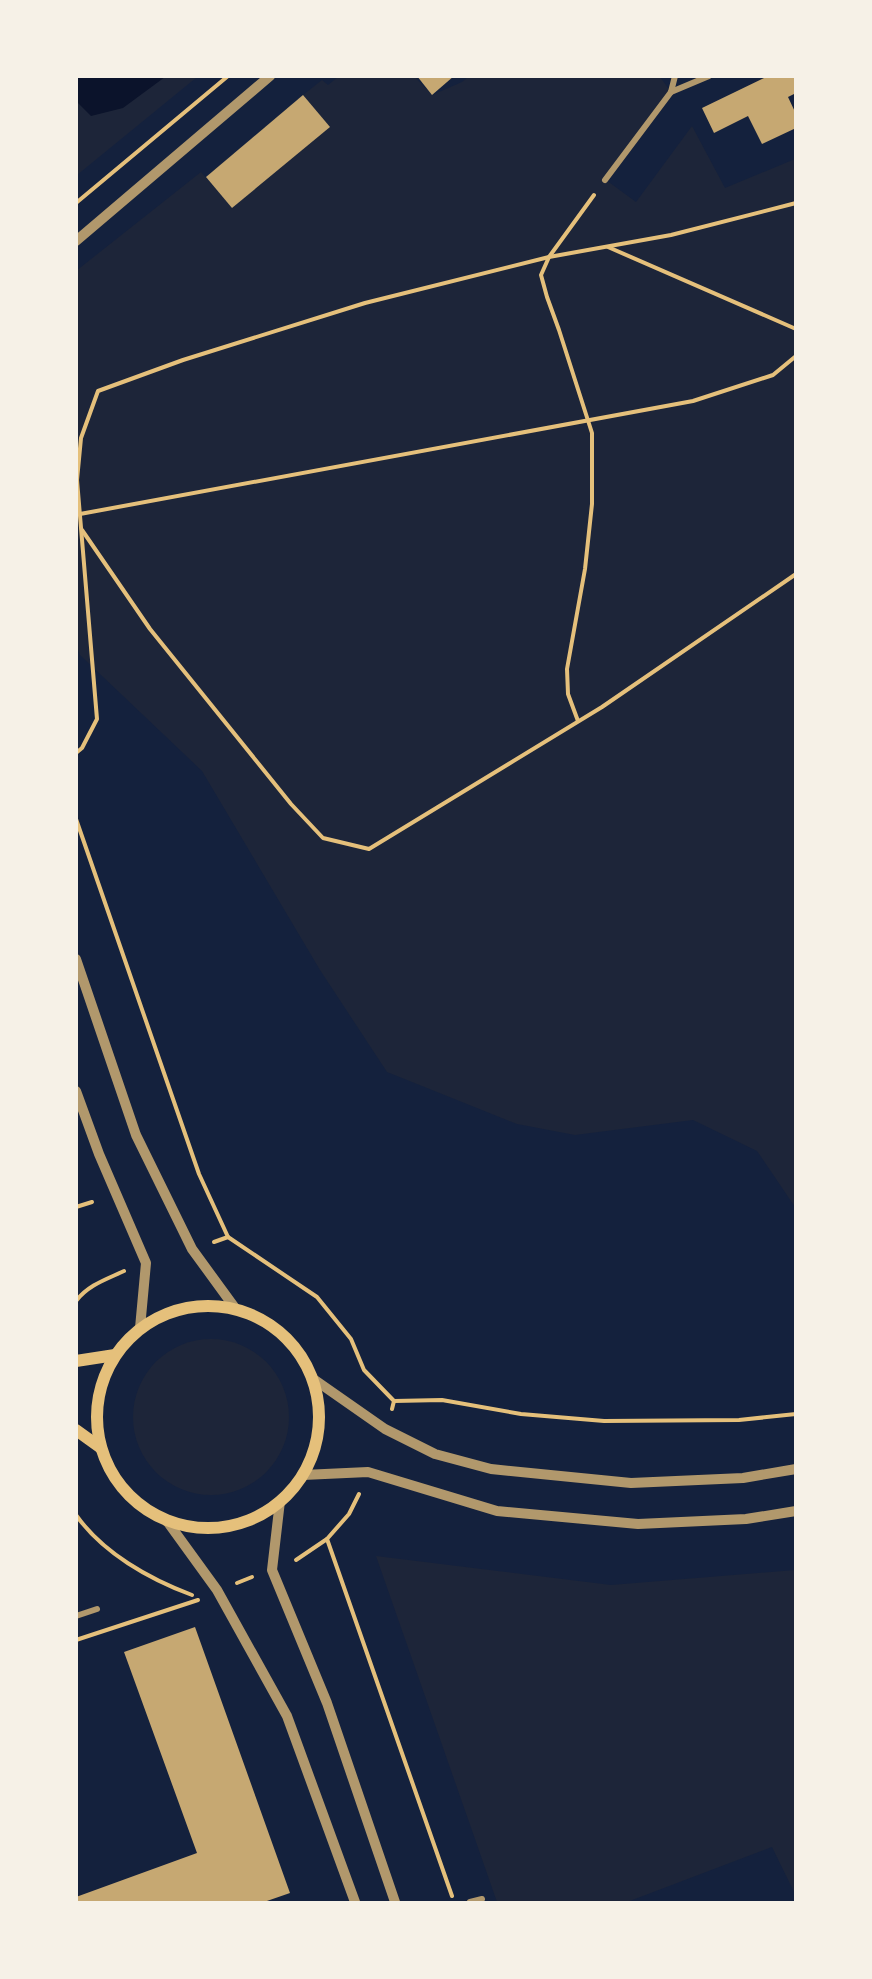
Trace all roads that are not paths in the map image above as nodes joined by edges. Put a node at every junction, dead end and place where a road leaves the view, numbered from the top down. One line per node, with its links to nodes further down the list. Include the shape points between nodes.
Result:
1 (270, 76): 6 (street)
2 (675, 76): 4 (street)
3 (709, 76): 4 (street)
4 (671, 92): 5 (street)
5 (605, 180)
6 (76, 241)
7 (76, 959): 9 (street, via 136,1135 192,1249)
8 (76, 1091): 10 (street, via 146,1263)
9 (235, 1308): 10 (main road, via 191,1307 170,1312); 13 (main road, via 268,1323 294,1346)
10 (140, 1328): 11 (main road)
11 (115, 1355): 12 (main road); 15 (main road, via 101,1384 96,1416)
12 (76, 1361)
13 (312, 1378): 16 (street, via 385,1429 435,1454 491,1469 631,1483 743,1478); 17 (main road, via 319,1411 316,1444)
14 (76, 1430): 15 (main road)
15 (101, 1448): 20 (main road, via 115,1479 138,1504)
16 (795, 1469)
17 (303, 1475): 18 (main road); 19 (street, via 368,1472 497,1511 638,1524 746,1519)
18 (280, 1501): 20 (main road, via 255,1518 226,1527 196,1528); 25 (street, via 272,1570 327,1703)
19 (795, 1511)
20 (167, 1521): 24 (street, via 217,1590 287,1716)
21 (97, 1609): 22 (street)
22 (76, 1616)
23 (482, 1899): 26 (street)
24 (355, 1902)
25 (395, 1902)
26 (470, 1902)

